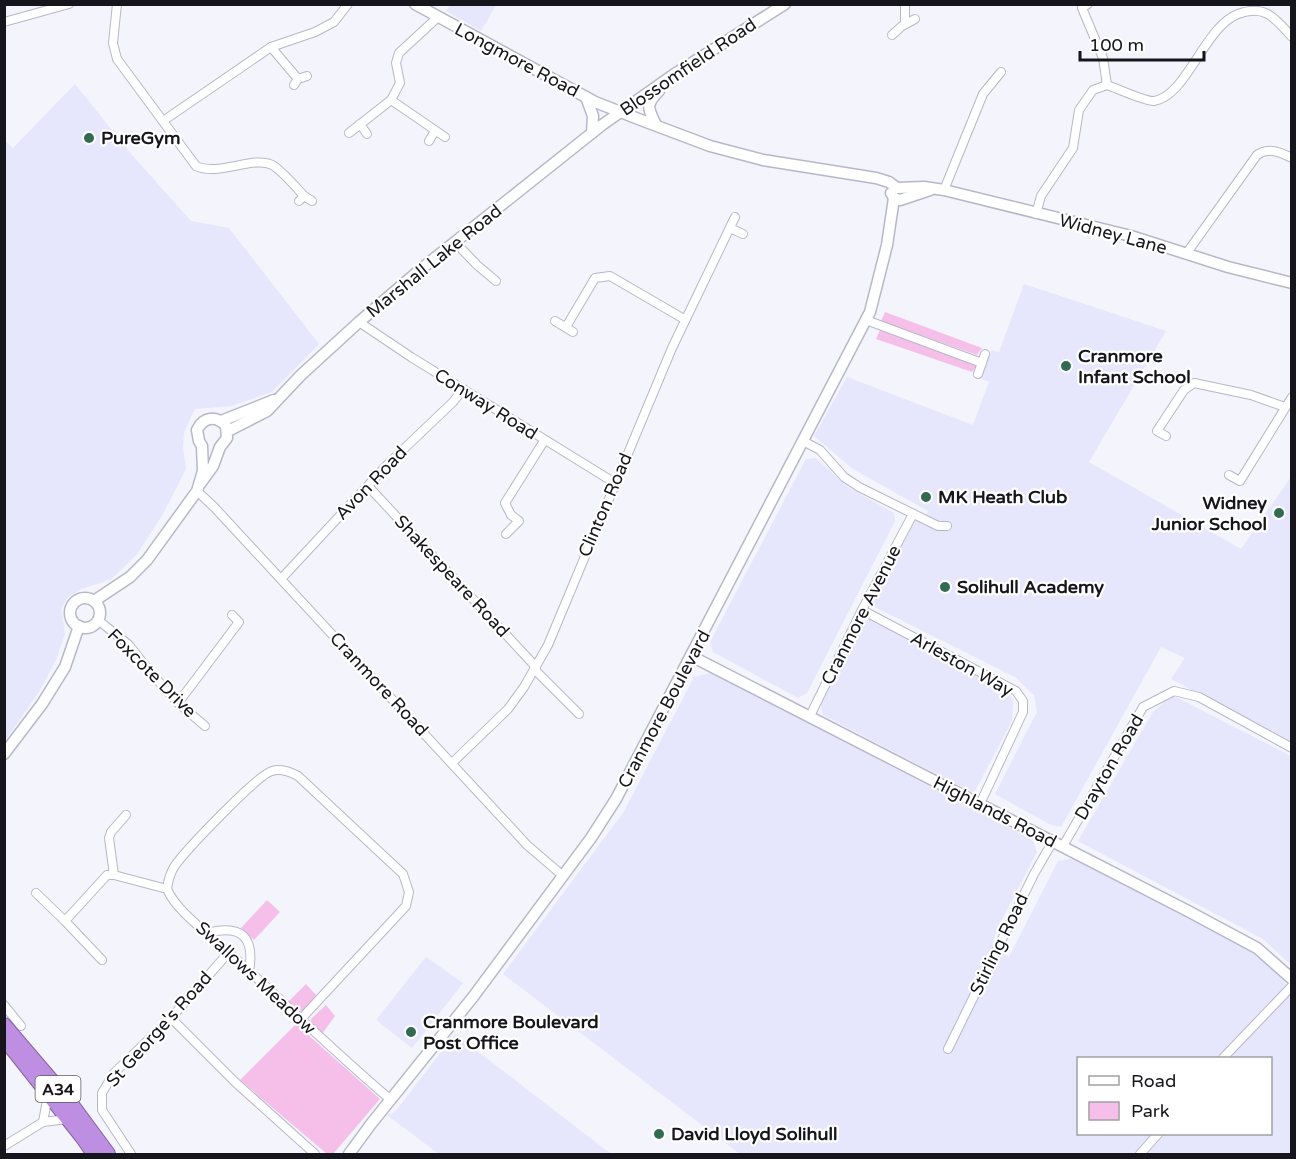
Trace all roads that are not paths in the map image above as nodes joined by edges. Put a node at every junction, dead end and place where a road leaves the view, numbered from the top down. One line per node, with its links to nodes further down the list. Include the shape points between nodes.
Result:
1 (69, 4): 10 (street)
2 (117, 4): 22 (street, via 114,52)
3 (348, 4): 14 (street, via 326,27)
4 (415, 4): 8 (street, Longmore Road)
5 (785, 4): 16 (street, Blossomfield Road)
6 (905, 4): 11 (street)
7 (1088, 4): 18 (street, via 1082,8 1103,58)
8 (438, 17): 19 (street, Longmore Road); 20 (street, via 399,53 396,63 400,83)
9 (915, 19): 11 (street)
10 (4, 22)
11 (905, 24): 12 (street)
12 (892, 35)
13 (1292, 37): 18 (street, via 1275,18 1259,10 1246,11 1219,26 1189,70 1156,101 1148,102)
14 (271, 47): 17 (street, via 296,82); 22 (street)
15 (1001, 72): 32 (street, via 983,94)
16 (673, 75): 21 (street, Blossomfield Road); 24 (street, via 650,100 649,109)
17 (307, 76)
18 (1107, 85): 35 (street, via 1093,90 1079,110 1073,148 1041,196)
19 (586, 97): 21 (street, Longmore Road); 27 (street, via 593,116)
20 (391, 100): 23 (street); 25 (street)
21 (620, 112): 24 (street, Widney Lane); 27 (street, Blossomfield Road)
22 (163, 121): 34 (street, via 196,166 213,170 264,162 273,165 302,198)
23 (360, 124): 26 (street); 28 (street)
24 (656, 125): 33 (street, Widney Lane, via 710,146 763,159 890,182)
25 (435, 131): 29 (street); 30 (street)
26 (349, 133)
27 (592, 133): 39 (street, Marshall Lake Road)
28 (367, 134)
29 (445, 137)
30 (429, 141)
31 (1292, 158): 40 (street, via 1270,151 1257,156)
32 (939, 190): 33 (street, Widney Lane, via 924,187); 35 (street, Widney Lane)
33 (899, 195): 44 (street, Cranmore Boulevard)
34 (312, 201)
35 (1036, 214): 40 (street, Widney Lane, via 1131,236)
36 (735, 217): 37 (street, Clinton Road)
37 (730, 228): 38 (street); 43 (street, Clinton Road)
38 (743, 234)
39 (455, 242): 41 (street); 46 (street, Marshall Lake Road)
40 (1186, 254): 42 (street, Widney Lane)
41 (496, 281)
42 (1292, 283)
43 (684, 319): 45 (street, via 610,276 603,276 595,279 570,330); 62 (street, Clinton Road)
44 (866, 320): 48 (street); 58 (street, Cranmore Boulevard)
45 (555, 321)
46 (359, 322): 50 (street, Conway Road); 51 (street, Marshall Lake Road)
47 (985, 354): 48 (street)
48 (982, 363): 49 (street)
49 (978, 374)
50 (463, 389): 57 (street, Conway Road); 63 (street, Avon Road)
51 (282, 396): 54 (street, Marshall Lake Road); 55 (street, Marshall Lake Road, via 267,411)
52 (1292, 397): 53 (street)
53 (1285, 407): 56 (street, via 1194,383 1184,390 1157,431); 61 (street, via 1240,481)
54 (221, 421): 55 (street); 59 (street, Marshall Lake Road, via 203,421 197,436)
55 (228, 432): 60 (street)
56 (1166, 436)
57 (544, 441): 62 (street, Conway Road); 67 (street, via 505,503 519,521)
58 (803, 441): 65 (street, via 820,450 844,477 859,487); 74 (street, Cranmore Boulevard)
59 (202, 446): 60 (street); 64 (street, Marshall Lake Road)
60 (220, 447): 64 (street)
61 (1230, 475)
62 (615, 483): 75 (street, Clinton Road, via 559,621)
63 (368, 486): 68 (street, Avon Road); 75 (street, Shakespeare Road, via 476,599)
64 (199, 487): 68 (street, Cranmore Road); 69 (street, via 147,560 130,577)
65 (913, 514): 66 (street); 70 (street, Cranmore Avenue)
66 (947, 526)
67 (506, 534)
68 (281, 579): 82 (street, Cranmore Road)
69 (94, 601): 72 (street, via 100,610); 73 (street, via 84,598 72,605 72,618)
70 (862, 610): 78 (street, Cranmore Avenue); 83 (street, Arleston Way, via 1016,691 1023,701 1023,712)
71 (232, 615): 76 (street, via 239,622)
72 (98, 621): 73 (street, via 87,627); 76 (street, Foxcote Drive, via 129,645)
73 (79, 626): 81 (street, via 65,667)
74 (691, 656): 78 (street, Highlands Road); 87 (street, Cranmore Boulevard, via 616,799)
75 (535, 668): 77 (street, Shakespeare Road); 82 (street, Clinton Road, via 508,709)
76 (178, 703): 79 (street, Foxcote Drive)
77 (579, 714)
78 (810, 716): 83 (street, Highlands Road)
79 (205, 726)
80 (1292, 748): 85 (street, Drayton Road, via 1199,697 1174,691 1143,707)
81 (4, 754)
82 (452, 763): 87 (street, Cranmore Road, via 527,845)
83 (980, 804): 85 (street, Highlands Road)
84 (126, 815): 86 (street, via 109,838)
85 (1058, 843): 95 (street, Highlands Road, via 1257,948); 103 (street, Stirling Road, via 1034,874)
86 (114, 875): 88 (street); 90 (street, via 100,880)
87 (562, 875): 106 (street, Cranmore Boulevard, via 473,997)
88 (166, 889): 91 (street, Swallows Meadow, via 170,898); 99 (street, via 175,866 218,819 262,775 279,770 298,776 403,874 409,892 406,906)
89 (36, 893): 90 (street)
90 (65, 921): 93 (street)
91 (207, 933): 92 (street, Swallows Meadow); 94 (street, via 222,929 239,933 247,940 251,949)
92 (229, 952): 94 (street, Swallows Meadow); 98 (street, St George's Road)
93 (102, 960)
94 (249, 972): 99 (street, Swallows Meadow)
95 (1292, 980)
96 (1292, 986): 104 (street)
97 (4, 1005): 101 (street)
98 (171, 1018): 111 (street, St George's Road, via 114,1073 102,1092 102,1110); 114 (street)
99 (300, 1020): 106 (street, Swallows Meadow)
100 (4, 1025): 113 (highway, A34, via 69,1101)
101 (21, 1026)
102 (4, 1039): 105 (highway, A34)
103 (948, 1049)
104 (1225, 1057)
105 (48, 1095): 107 (highway, A34); 108 (street)
106 (390, 1100): 115 (street, Cranmore Boulevard)
107 (67, 1119): 108 (street); 112 (highway, A34)
108 (43, 1122): 110 (street)
109 (1157, 1135): 116 (street)
110 (4, 1146)
111 (129, 1154)
112 (94, 1155)
113 (108, 1155)
114 (315, 1155)
115 (349, 1155)
116 (1140, 1155)

